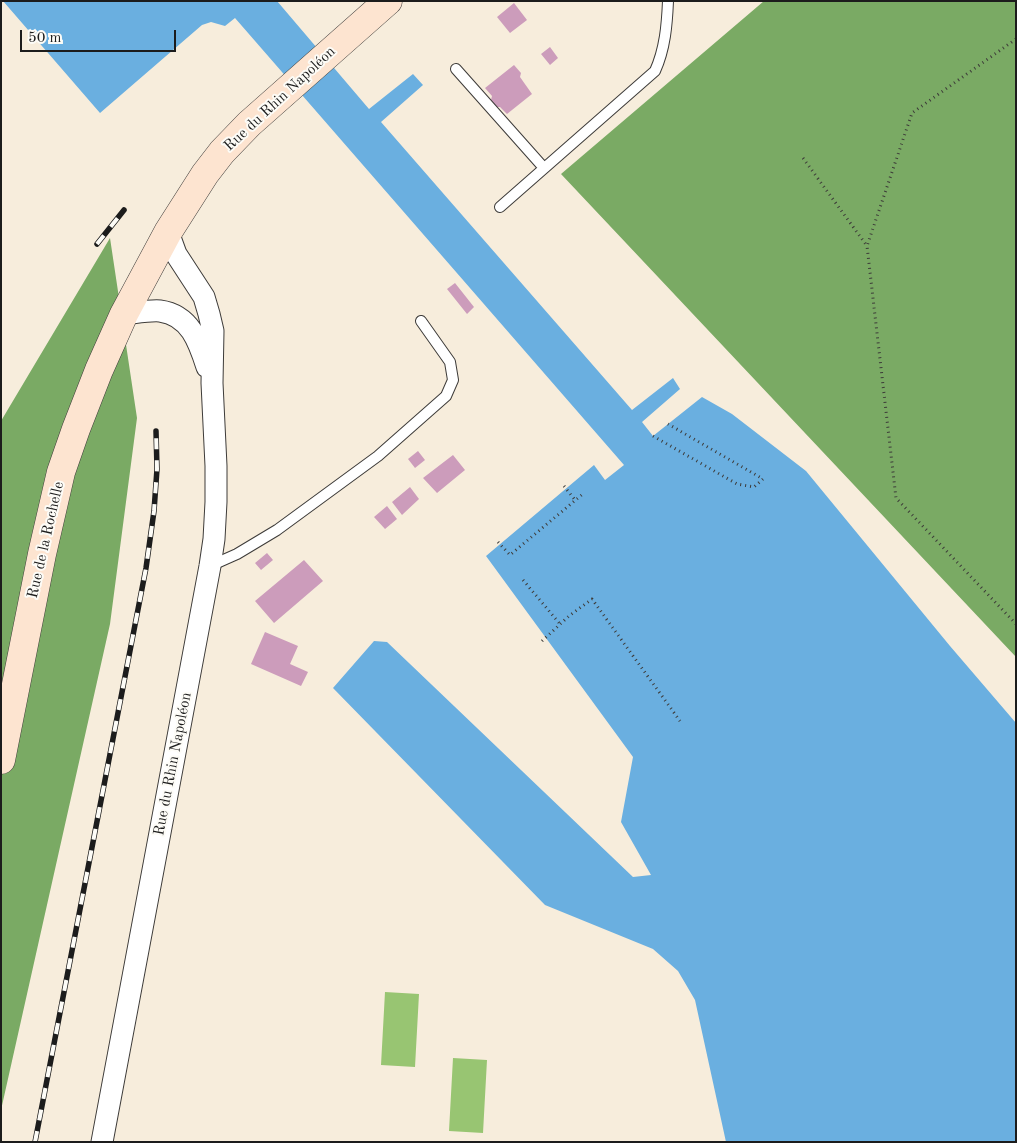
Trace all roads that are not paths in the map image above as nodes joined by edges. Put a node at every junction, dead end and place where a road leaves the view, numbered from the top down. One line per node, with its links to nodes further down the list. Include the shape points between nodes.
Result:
1 (388, 1): 6 (main road, Rue du Rhin Napoléon, via 285,91 222,152)
2 (668, 1): 4 (lane, via 665,37 655,71)
3 (456, 69): 4 (lane)
4 (544, 168): 5 (lane)
5 (500, 207)
6 (168, 232): 7 (main road, Rue du Rhin Napoléon); 9 (street, Rue du Rhin Napoléon, via 176,254 204,298 209,314)
7 (121, 321): 9 (street, Rue du Rhin Napoléon, via 158,311 179,317 195,334); 11 (main road, Rue de la Rochelle, via 61,472)
8 (421, 321): 10 (lane, via 450,362 453,380 446,396 378,456 277,530)
9 (212, 383): 10 (street, Rue du Rhin Napoléon, via 216,502)
10 (210, 566): 12 (street, Rue du Rhin Napoléon)
11 (1, 760)
12 (102, 1142)

